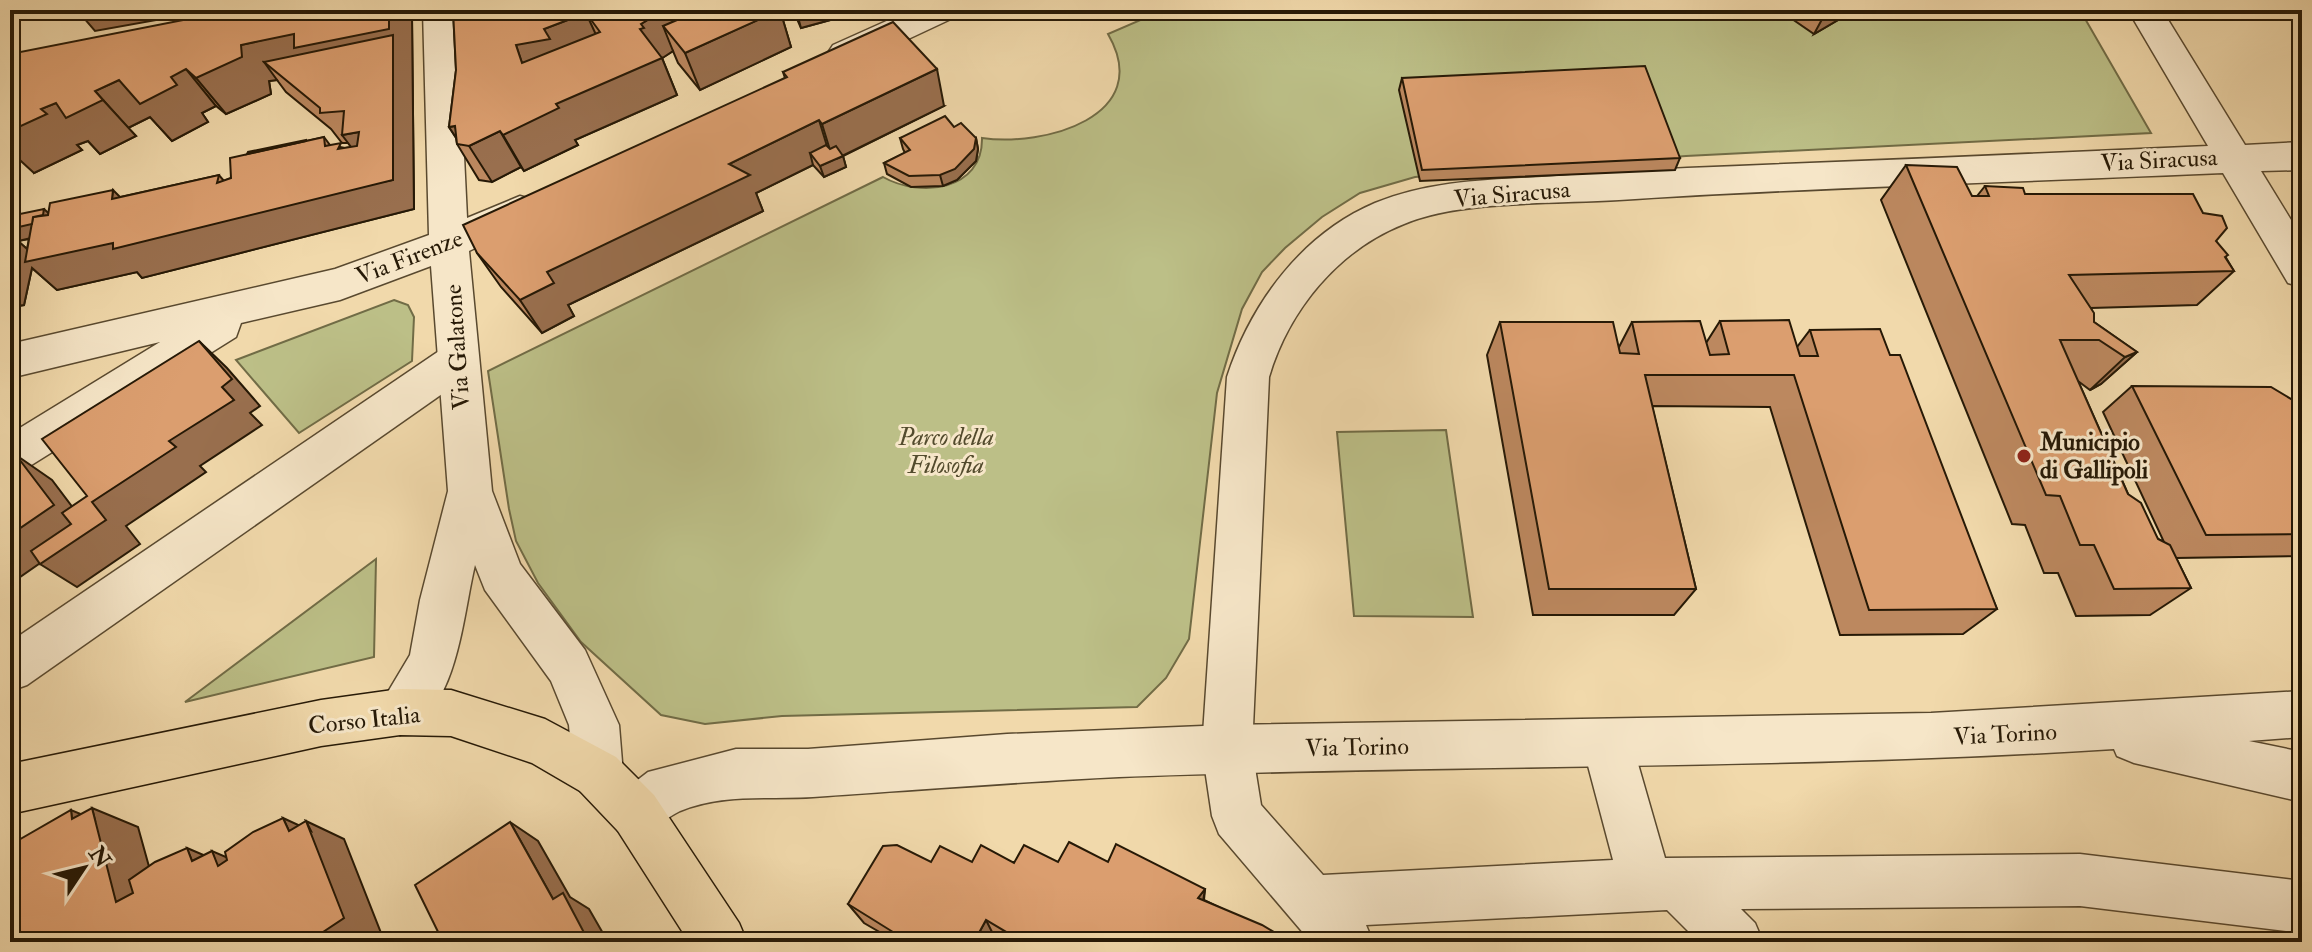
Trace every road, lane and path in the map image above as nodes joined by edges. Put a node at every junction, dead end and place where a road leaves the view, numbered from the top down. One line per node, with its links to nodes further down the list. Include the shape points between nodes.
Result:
1 (440, 10): 8 (street, Via Galatone)
2 (2145, 10): 5 (street)
3 (926, 13): 4 (street)
4 (808, 72)
5 (2232, 156): 6 (street, Via Siracusa); 9 (street); 20 (street, Via Siracusa, via 1462,196 1388,214 1343,238 1293,287 1258,345 1248,377)
6 (2302, 156)
7 (553, 194): 8 (street, Via Firenze)
8 (449, 243): 10 (street, Via Firenze, via 340,284); 12 (street, Via Galatone)
9 (2302, 272)
10 (261, 302): 11 (street, Via Firenze); 13 (street, Via Firenze)
11 (10, 361)
12 (457, 361): 14 (street, Via Galatone); 15 (street)
13 (10, 456)
14 (470, 491): 16 (street, Via Galatone, via 433,662); 21 (street, Via Galatone, via 501,575 568,666 594,725)
15 (10, 669)
16 (400, 712): 21 (main road, Corso Italia, via 451,713 545,743); 23 (main road, Corso Italia, via 237,738)
17 (2302, 714): 18 (street, Via Torino)
18 (2089, 729): 19 (street, Via Torino); 22 (street, Via Torino)
19 (1607, 743): 20 (street, Via Torino); 25 (street)
20 (1227, 749): 24 (street, Via Torino, via 736,773 666,790); 26 (street, Via Siracusa, via 1237,816)
21 (598, 774): 24 (main road, Corso Italia)
22 (2302, 777)
23 (10, 789)
24 (636, 813): 28 (main road, Corso Italia)
25 (1662, 884): 26 (street); 27 (street, via 2080,880); 30 (street)
26 (1311, 902): 29 (street, Via Siracusa)
27 (2302, 907)
28 (720, 942)
29 (1346, 942)
30 (1736, 942)

